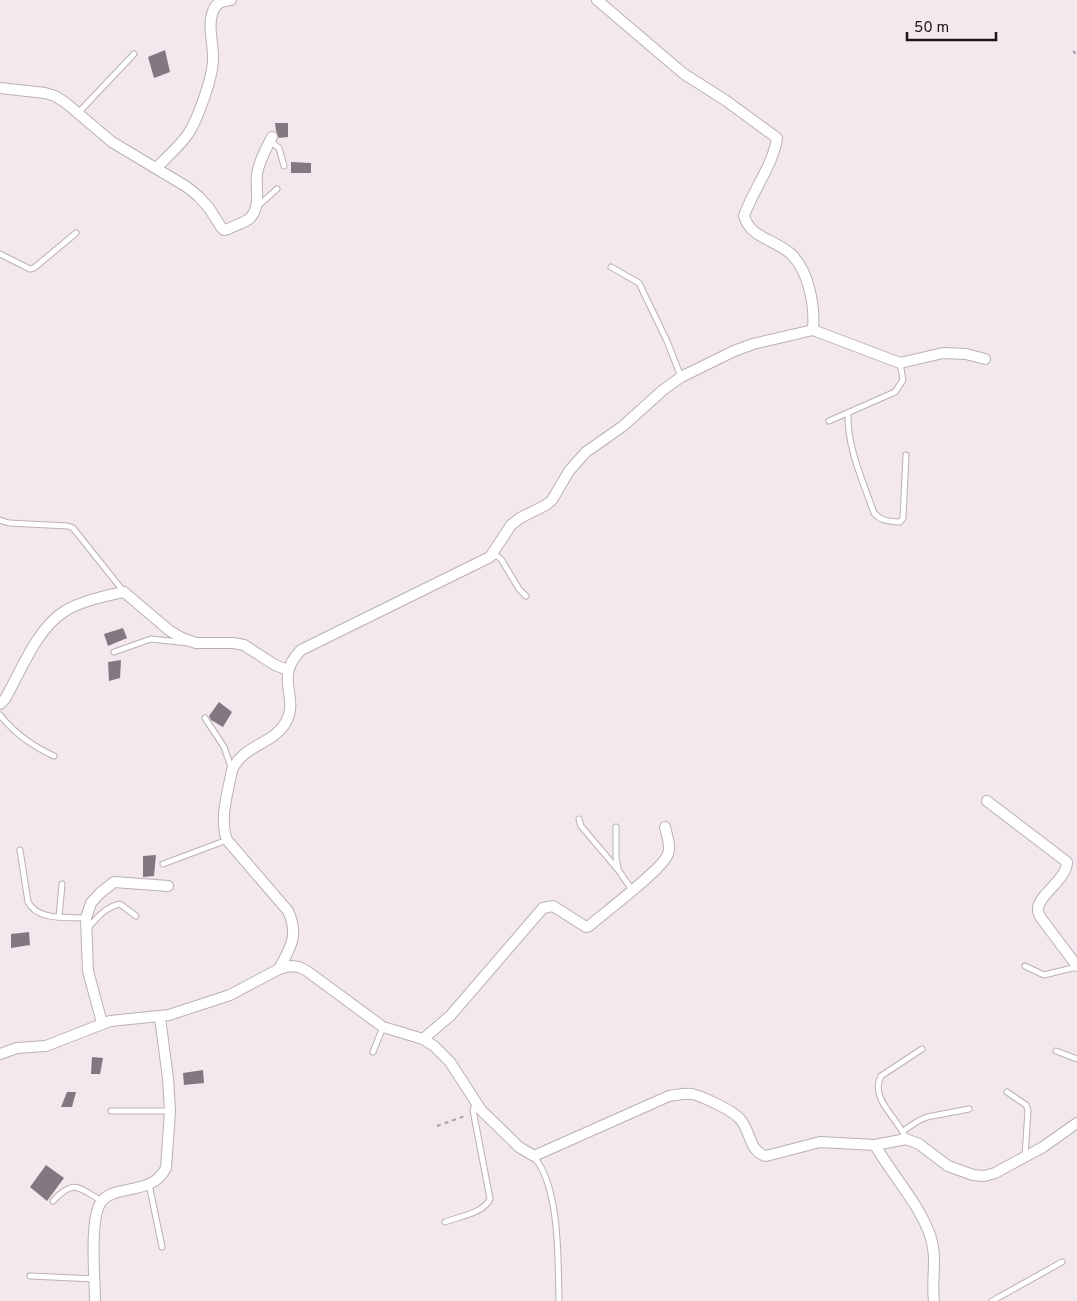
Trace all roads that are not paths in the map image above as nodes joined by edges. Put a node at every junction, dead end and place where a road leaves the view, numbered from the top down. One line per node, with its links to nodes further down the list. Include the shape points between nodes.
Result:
1 (231, 0): 8 (street, via 220,2 210,17 213,62 205,95 189,132)
2 (597, 0): 14 (street, via 684,74 777,138 744,216 749,227 792,255 802,270 810,291)
3 (134, 54): 5 (lane)
4 (0, 88): 5 (street, via 55,96)
5 (78, 113): 8 (street, via 112,142)
6 (271, 139): 7 (lane, via 279,148); 10 (street, via 257,174)
7 (284, 166)
8 (156, 168): 10 (street, via 198,196 224,230 249,219)
9 (277, 189): 10 (lane)
10 (256, 208)
11 (76, 233): 12 (lane, via 34,268)
12 (0, 254)
13 (611, 267): 17 (lane, via 639,283)
14 (813, 330): 16 (street); 17 (street, via 734,351)
15 (985, 359): 16 (street, via 943,353)
16 (900, 363): 18 (lane, via 903,380 895,392)
17 (681, 377): 22 (street, via 577,460 552,500 511,525)
18 (848, 414): 19 (lane); 20 (lane, via 851,444 874,513 886,522 900,522 904,518)
19 (829, 422)
20 (906, 455)
21 (0, 520): 23 (lane, via 9,524 73,528)
22 (490, 557): 24 (lane, via 501,559); 27 (street, via 300,650)
23 (124, 592): 25 (street, via 170,631); 28 (street, via 79,605 52,622 40,635)
24 (526, 596)
25 (196, 644): 26 (lane, via 151,639); 27 (street, via 244,645)
26 (114, 652)
27 (288, 670): 32 (street, via 291,711 286,724 241,756)
28 (0, 704)
29 (0, 715): 31 (lane, via 33,747)
30 (205, 718): 32 (lane, via 224,747)
31 (54, 756)
32 (232, 770): 37 (street, via 223,831)
33 (987, 801): 49 (street, via 1067,862 1064,873 1039,903 1038,910)
34 (579, 819): 40 (lane, via 581,826)
35 (616, 827): 40 (lane)
36 (665, 827): 43 (street, via 669,847 667,856)
37 (227, 840): 39 (lane); 50 (street, via 288,911 293,923 291,947)
38 (20, 850): 45 (lane, via 30,906 38,913)
39 (163, 864)
40 (619, 871): 43 (lane)
41 (62, 884): 45 (lane)
42 (168, 886): 46 (street, via 114,882 91,903)
43 (632, 890): 54 (street, via 586,927 553,906 543,908 450,1016)
44 (136, 916): 47 (lane, via 120,904 116,905 105,909)
45 (59, 917): 46 (lane)
46 (86, 918): 47 (street)
47 (87, 929): 52 (street, via 88,972)
48 (1025, 966): 49 (lane, via 1044,975)
49 (1077, 966)
50 (279, 969): 51 (street, via 230,995); 53 (street, via 290,966 307,971)
51 (160, 1018): 52 (street); 64 (street)
52 (102, 1023): 58 (street, via 46,1046 12,1049)
53 (383, 1027): 54 (street); 57 (lane)
54 (423, 1040): 61 (street, via 443,1053)
55 (922, 1049): 66 (lane, via 878,1081 886,1110)
56 (1056, 1051): 59 (lane)
57 (373, 1052)
58 (0, 1054)
59 (1077, 1059)
60 (1007, 1092): 69 (lane, via 1028,1110)
61 (474, 1107): 68 (street, via 519,1147); 73 (lane, via 490,1199 481,1209)
62 (969, 1109): 66 (lane, via 927,1117 918,1121)
63 (111, 1111): 64 (lane)
64 (170, 1111): 70 (street, via 166,1168 162,1176)
65 (1077, 1123): 69 (street)
66 (905, 1135): 67 (street); 69 (street, via 948,1166 973,1175 995,1173)
67 (875, 1145): 68 (street, via 820,1142 760,1155 745,1126 734,1114 701,1097 681,1094 669,1096); 80 (street, via 930,1236 935,1263)
68 (534, 1156): 79 (lane, via 542,1165 551,1192 558,1250)
69 (1025, 1156)
70 (149, 1184): 72 (street); 74 (lane)
71 (53, 1200): 72 (lane, via 70,1186)
72 (102, 1201): 77 (street, via 94,1225)
73 (445, 1222)
74 (162, 1247)
75 (1062, 1262): 81 (lane)
76 (30, 1276): 77 (lane)
77 (95, 1278): 78 (street)
78 (95, 1301)
79 (559, 1301)
80 (934, 1301)
81 (992, 1301)

